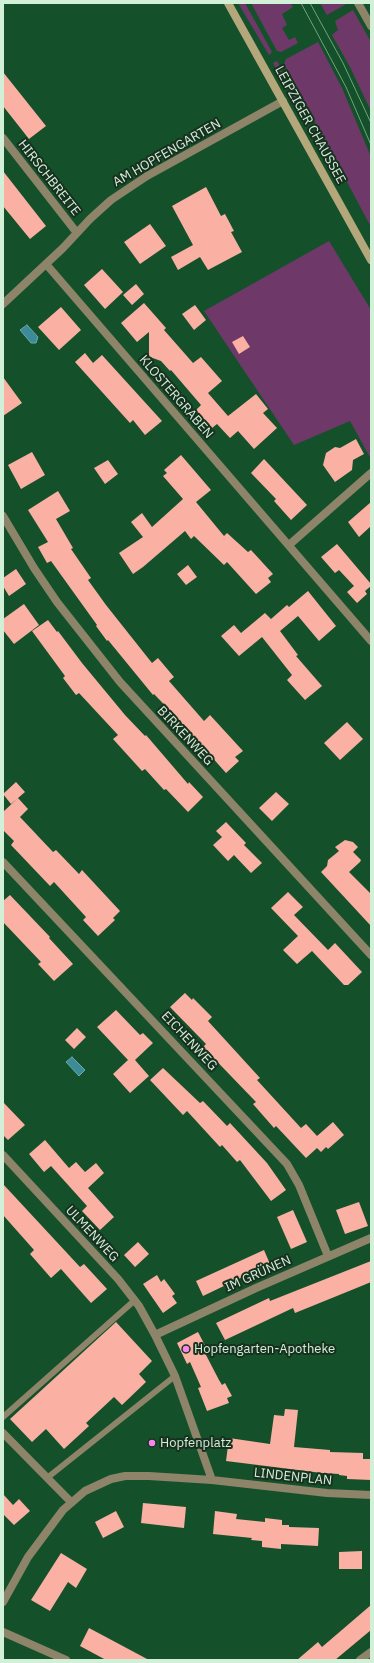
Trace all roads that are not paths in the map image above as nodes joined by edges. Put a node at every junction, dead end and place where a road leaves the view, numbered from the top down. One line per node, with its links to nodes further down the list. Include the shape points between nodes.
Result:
1 (228, 3): 4 (main road, LEIPZIGER CHAUSSEE)
2 (358, 3): 3 (street)
3 (371, 26)
4 (283, 101): 6 (street, AM HOPFENGARTEN, via 133,185 96,212); 7 (main road, LEIPZIGER CHAUSSEE)
5 (3, 138): 6 (street, HIRSCHBREITE)
6 (77, 234): 8 (street, AM HOPFENGARTEN)
7 (371, 260)
8 (46, 264): 9 (street, AM HOPFENGARTEN); 12 (street, KLOSTERGRABEN)
9 (3, 304)
10 (371, 473): 12 (street)
11 (3, 516): 15 (street, BIRKENWEG, via 54,597 120,682)
12 (289, 544): 13 (street, KLOSTERGRABEN)
13 (371, 641)
14 (3, 862): 18 (street, EICHENWEG, via 287,1164 296,1179)
15 (371, 955)
16 (3, 1155): 19 (street, ULMENWEG)
17 (371, 1238): 18 (street, IM GRÜNEN)
18 (328, 1256): 20 (street, IM GRÜNEN)
19 (135, 1300): 20 (street, ULMENWEG); 22 (lane)
20 (156, 1335): 21 (street)
21 (175, 1376): 24 (lane); 25 (street)
22 (3, 1417)
23 (3, 1433): 24 (street)
24 (47, 1478): 27 (street)
25 (212, 1480): 26 (street, LINDENPLAN, via 313,1492); 27 (street, via 139,1475 119,1477 94,1486)
26 (371, 1494)
27 (71, 1502): 28 (street, via 42,1537)
28 (3, 1602)
29 (3, 1632): 31 (street)
30 (371, 1652): 32 (street)
31 (66, 1660)
32 (360, 1660)

